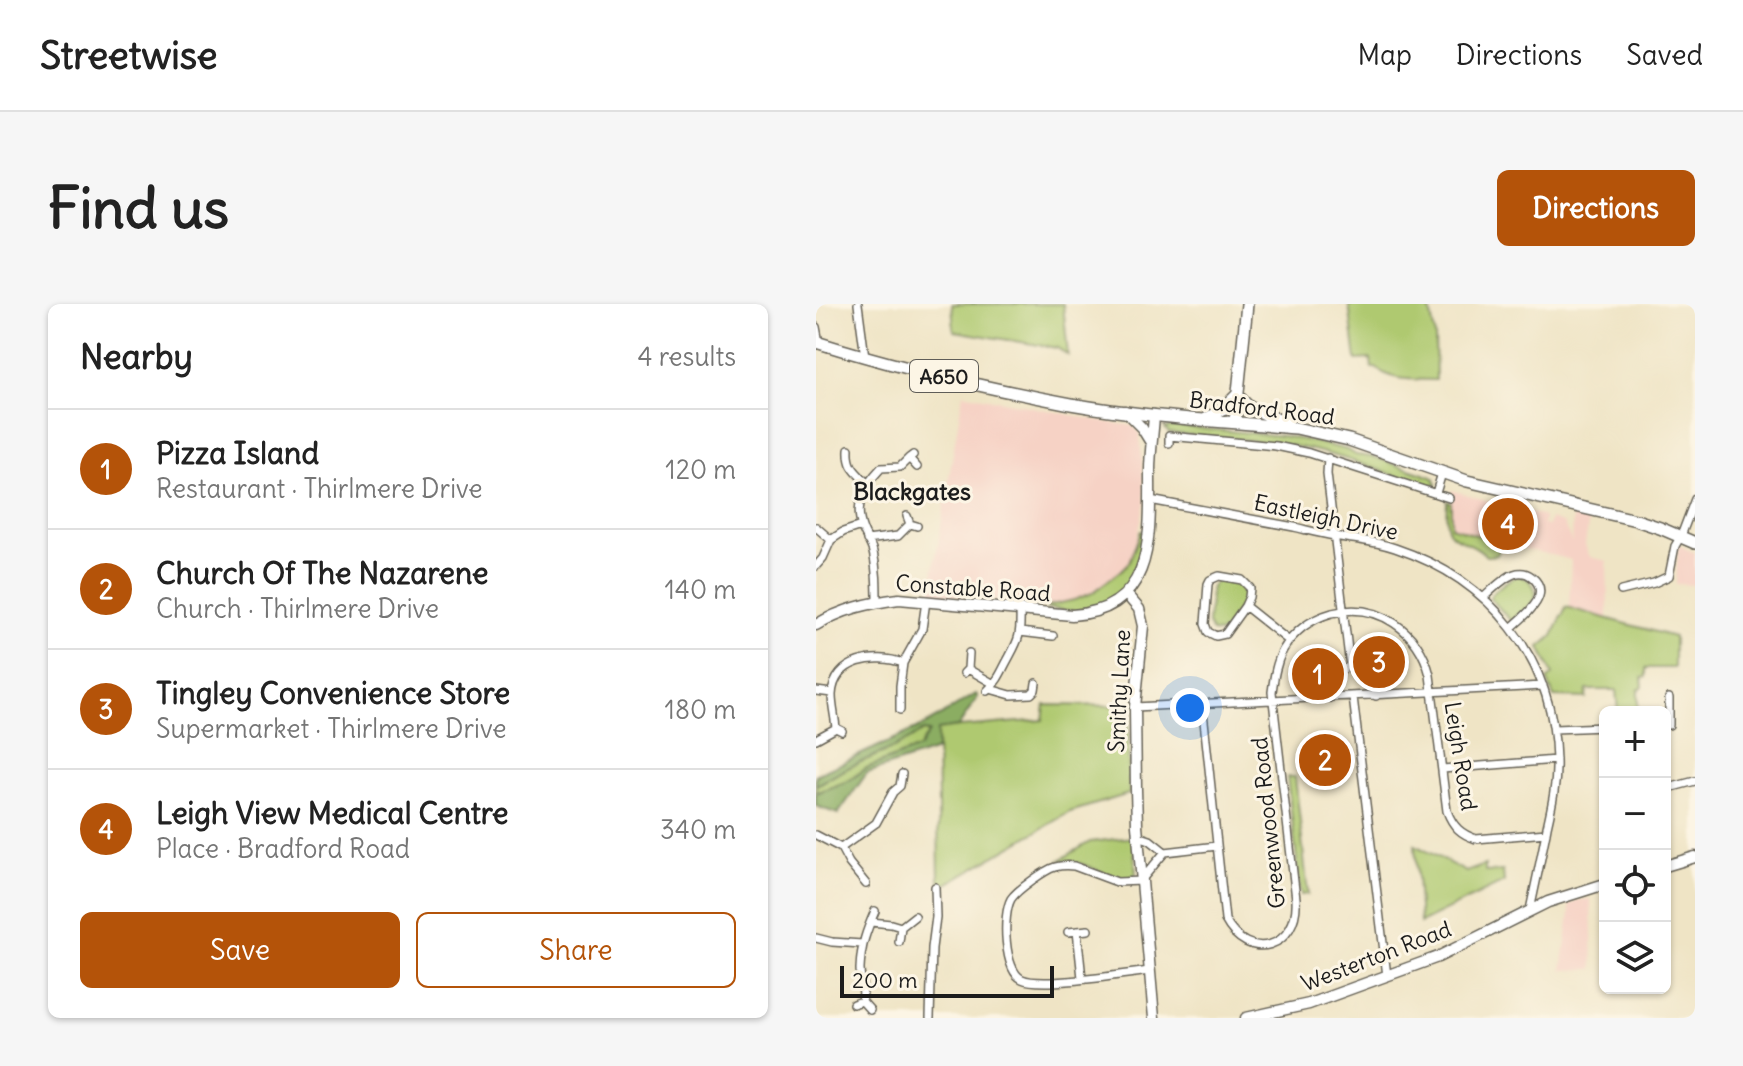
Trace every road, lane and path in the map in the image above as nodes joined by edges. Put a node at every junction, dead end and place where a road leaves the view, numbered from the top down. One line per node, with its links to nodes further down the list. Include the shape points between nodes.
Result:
1 (858, 304): 5 (street)
2 (1247, 304): 6 (main road)
3 (816, 327): 4 (street)
4 (818, 343): 5 (main road, Bradford Road / A650)
5 (865, 357): 7 (main road, Bradford Road / A650)
6 (1237, 395): 9 (main road); 10 (main road); 11 (main road, via 1249,407)
7 (1125, 411): 8 (main road, Bradford Road / A650); 12 (street)
8 (1154, 415): 9 (main road, Bradford Road / A650); 12 (street)
9 (1205, 420): 10 (main road, Bradford Road / A650)
10 (1235, 422): 11 (main road, Bradford Road / A650)
11 (1296, 428): 17 (main road, Bradford Road / A650, via 1349,440)
12 (1150, 441): 22 (street)
13 (1169, 443): 15 (street, via 1169,436 1214,440)
14 (849, 449): 18 (street, via 852,468)
15 (1328, 458): 19 (street); 26 (street)
16 (917, 467): 18 (street, via 911,456 900,467 881,468)
17 (1442, 473): 19 (street); 27 (main road, Bradford Road / A650, via 1636,520)
18 (867, 483): 24 (street)
19 (1436, 493): 20 (street)
20 (1449, 498)
21 (1695, 499): 27 (street)
22 (1150, 500): 26 (street, Eastleigh Drive); 33 (street, via 1147,553)
23 (907, 516): 29 (street, via 914,525 898,536)
24 (861, 526): 28 (street); 29 (street)
25 (816, 527): 28 (street)
26 (1335, 536): 34 (street, Eastleigh Drive, via 1412,554 1457,577); 39 (street)
27 (1681, 536): 30 (main road, Bradford Road / A650); 32 (street, via 1669,576)
28 (831, 540): 31 (street)
29 (867, 540): 36 (street, via 875,562)
30 (1695, 543)
31 (816, 566)
32 (1621, 591)
33 (1126, 594): 38 (street, Constable Road, via 1085,615); 61 (street, Smithy Lane, via 1142,617)
34 (1483, 598): 41 (street, Eastleigh Drive); 41 (street, via 1510,575 1534,579 1538,602)
35 (926, 601): 36 (street, Constable Road); 38 (street, Constable Road); 46 (street, via 922,629)
36 (877, 602): 40 (street, Constable Road)
37 (1245, 606): 37 (street, via 1250,588 1246,583 1214,577 1208,589 1208,632 1225,634); 44 (street)
38 (1020, 610): 42 (street)
39 (1343, 611): 44 (street, via 1309,623); 47 (street); 52 (street, Leigh Road, via 1377,614 1413,638 1427,661)
40 (816, 625)
41 (1511, 628): 49 (street, Eastleigh Drive)
42 (1020, 632): 43 (street); 50 (street)
43 (1053, 636)
44 (1289, 641): 58 (street, via 1276,666)
45 (969, 653): 50 (street, via 966,671)
46 (903, 663): 53 (street, via 866,658 843,671); 62 (street)
47 (1350, 667): 54 (street, via 1371,676); 56 (street, via 1334,676)
48 (1036, 683): 50 (street, via 1031,694 1002,694)
49 (1543, 686): 52 (street); 64 (street, Eastleigh Drive)
50 (991, 688)
51 (816, 691): 53 (street)
52 (1432, 691): 54 (street); 67 (street, Leigh Road)
53 (832, 693): 65 (street, via 839,729)
54 (1376, 696): 55 (street)
55 (1353, 697): 56 (street); 95 (street)
56 (1329, 698): 58 (street)
57 (1669, 698): 60 (street)
58 (1273, 700): 59 (street); 74 (street, Greenwood Road, via 1296,906 1291,929 1283,937 1261,946 1231,931 1225,920)
59 (1202, 702): 61 (street); 74 (street, Greenwood Road)
60 (1669, 706)
61 (1135, 707): 73 (street, Smithy Lane)
62 (900, 710)
63 (1599, 727): 64 (street)
64 (1554, 729): 66 (street, Eastleigh Drive)
65 (816, 739)
66 (1556, 760): 67 (street); 71 (street, Eastleigh Drive)
67 (1442, 769): 71 (street, Leigh Road, via 1447,811 1466,836)
68 (902, 774): 75 (street, via 901,789 893,792 876,823)
69 (1695, 781): 70 (street)
70 (1671, 787)
71 (1546, 833): 85 (street, Eastleigh Drive)
72 (816, 835): 75 (street)
73 (1138, 836): 76 (street); 81 (street, Smithy Lane)
74 (1217, 846): 76 (street)
75 (841, 848): 79 (street)
76 (1165, 852): 81 (street)
77 (1695, 857): 78 (street)
78 (1671, 864)
79 (859, 875): 80 (street); 82 (street)
80 (847, 879)
81 (1143, 879): 94 (street, Smithy Lane); 96 (street, via 1117,882 1066,865 1050,870 1010,902 1008,958 1014,973 1033,982)
82 (866, 884)
83 (1599, 886): 85 (street, Westerton Road)
84 (935, 887): 100 (street)
85 (1530, 910): 95 (street, Westerton Road, via 1438,957)
86 (875, 911): 88 (street)
87 (915, 916): 89 (street)
88 (871, 922): 89 (street); 93 (street)
89 (901, 927): 92 (street)
90 (1088, 930): 96 (street, via 1073,932)
91 (816, 938): 93 (street)
92 (899, 942)
93 (862, 944): 97 (street)
94 (1150, 971): 96 (street); 101 (street, Smithy Lane)
95 (1387, 976): 102 (street, Westerton Road, via 1309,1004)
96 (1082, 978)
97 (862, 1001): 98 (street); 99 (street)
98 (853, 1004)
99 (870, 1010)
100 (930, 1018)
101 (1154, 1018)
102 (1246, 1018)

